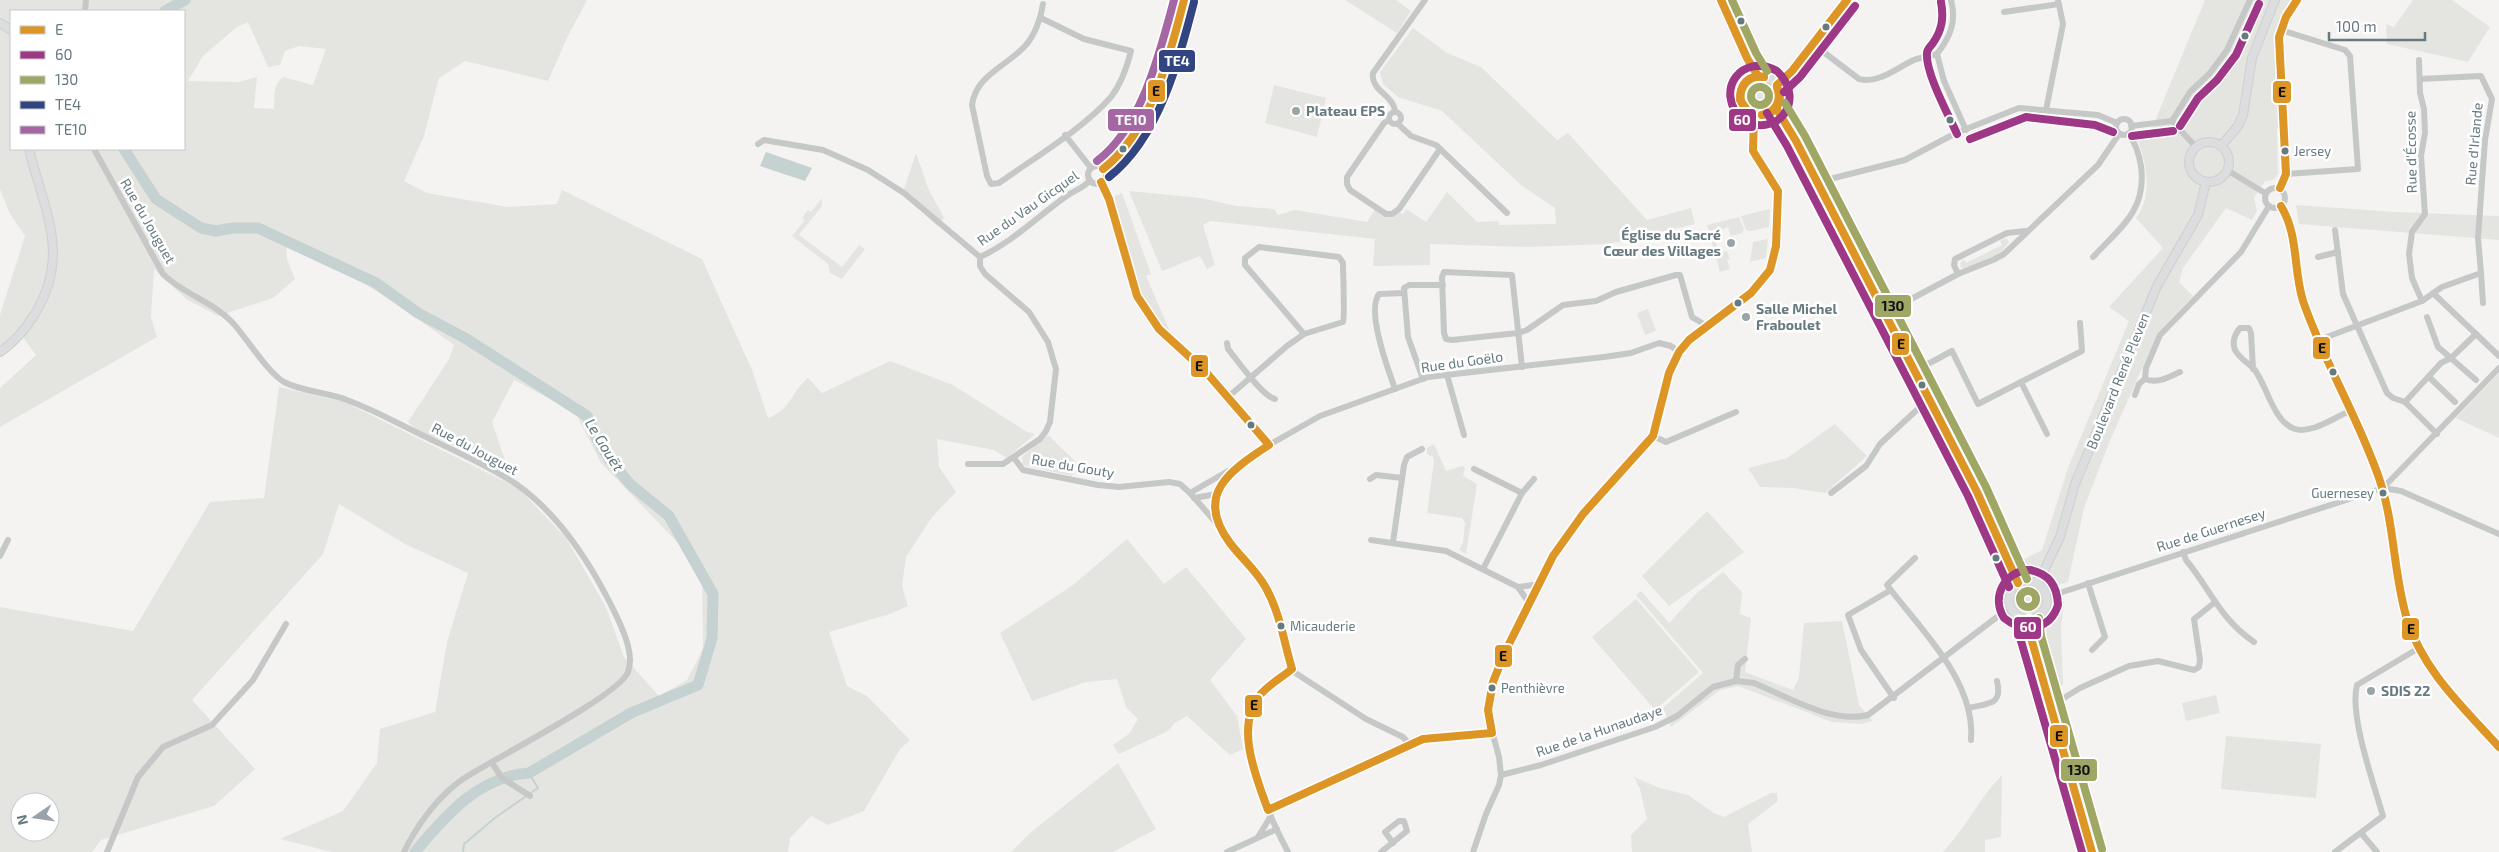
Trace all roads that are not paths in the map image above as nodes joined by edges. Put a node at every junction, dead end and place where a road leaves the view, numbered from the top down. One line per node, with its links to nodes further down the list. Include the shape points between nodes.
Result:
1 (1184, 0): 40 (street, via 1163,80 1151,106 1132,136)
2 (1425, 0): 22 (street, via 1373,73 1374,84 1395,105)
3 (1721, 0): 17 (main road)
4 (1846, 0): 14 (street)
5 (1951, 0): 15 (street, via 1953,26 1949,39)
6 (2250, 0): 25 (street, via 2224,56 2190,92)
7 (2275, 0): 34 (main road, via 2252,58 2243,115)
8 (2297, 0): 13 (street)
9 (2059, 2): 11 (street); 21 (street, via 2063,24)
10 (1043, 4): 12 (street)
11 (2004, 12)
12 (1041, 18): 32 (street, via 1084,39 1131,51 1120,82 1111,96); 32 (street, via 1026,45 983,80 973,97 972,105 991,184 999,182)
13 (2281, 30): 42 (street); 42 (street, via 2345,50 2350,56 2358,169)
14 (1813, 44): 15 (street, via 1859,79 1867,81 1916,59); 19 (street)
15 (1938, 54): 29 (street, via 1944,81)
16 (2419, 60): 18 (street, Rue d'Écosse)
17 (1758, 76): 19 (main road, via 1767,77); 23 (main road, via 1746,81 1740,96 1744,109)
18 (2420, 79): 58 (street, Rue d'Irlande, via 2481,76 2492,99 2485,140 2478,238); 63 (street, Rue d'Écosse, via 2425,133 2421,156 2425,214 2412,232 2409,254 2412,278)
19 (1777, 85): 20 (main road, via 1780,95)
20 (1776, 108): 23 (main road, via 1766,115); 46 (main road)
21 (2046, 110): 26 (street, via 2098,115); 29 (street, via 2019,108)
22 (1395, 112): 24 (street, via 1390,114); 27 (street, via 1402,117)
23 (1754, 116): 69 (street, via 1753,151 1778,191 1773,261 1755,290)
24 (1389, 120): 27 (street); 36 (street, via 1347,177 1350,190 1386,214 1399,209)
25 (2172, 121): 28 (street); 35 (street)
26 (2117, 123): 28 (street, via 2124,119); 30 (street)
27 (1398, 124): 36 (street, via 1411,136)
28 (2132, 126): 31 (street)
29 (1966, 130): 46 (street, via 1905,160)
30 (2119, 134): 31 (street); 53 (street, via 2098,165)
31 (2128, 134): 56 (street, via 2137,148 2140,162 2140,201 2130,218)
32 (1065, 135): 39 (street)
33 (758, 144): 55 (street, via 764,140 823,150 868,170 904,193)
34 (2221, 146): 35 (main road, via 2208,142); 41 (main road, via 2228,160)
35 (2196, 147): 45 (main road, via 2188,165 2194,176)
36 (1440, 149): 51 (street)
37 (29, 150): 75 (main road, via 52,232 52,269 48,288 31,320 20,335)
38 (95, 150): 154 (street, Rue du Jouguet, via 163,274 175,286 231,320 282,381 346,400 495,471 545,510 588,565 616,617 629,655 628,673 585,707)
39 (1091, 168): 40 (street); 43 (street)
40 (1103, 169): 44 (street, via 1106,176)
41 (2227, 170): 45 (main road, via 2218,180); 48 (street)
42 (2286, 174): 47 (street)
43 (1090, 180): 44 (street); 55 (street, Rue du Vau Gicquel, via 1046,214)
44 (1101, 182): 93 (street, via 1109,199 1136,296 1159,329)
45 (2206, 182): 129 (main road, Boulevard René Pleven, via 2198,215 2157,286 2075,484 2060,537)
46 (1818, 184): 65 (main road)
47 (2280, 188): 48 (street, via 2273,187); 50 (street, via 2285,197)
48 (2265, 193): 49 (street, via 2265,202)
49 (2269, 206): 50 (street); 88 (street, via 2241,252 2160,335 2146,368)
50 (2282, 206): 73 (street, via 2292,222 2302,298)
51 (1507, 212)
52 (2335, 230): 54 (street)
53 (2025, 231): 59 (street, via 2004,254); 59 (street, via 2007,233 1955,259)
54 (2338, 252): 57 (street); 68 (street, via 2343,294)
55 (980, 257): 106 (street, via 980,266 985,274 1029,312 1055,360 1050,422 1046,431)
56 (2093, 257)
57 (2318, 257)
58 (2480, 273): 61 (street); 64 (street)
59 (1958, 274): 65 (street)
60 (1442, 285): 62 (street, via 1409,285 1404,288); 70 (street, via 1446,339); 70 (street, via 1444,272 1449,271 1512,276)
61 (2433, 292): 63 (street); 72 (street)
62 (1404, 293): 87 (street, via 1408,337); 91 (street, via 1379,294 1376,301 1378,338)
63 (2422, 301): 68 (street)
64 (2483, 303)
65 (1885, 313): 82 (main road)
66 (2427, 317): 78 (street, via 2438,347)
67 (2080, 323): 90 (street, via 2082,351)
68 (2356, 325): 73 (street); 96 (street, via 2387,393)
69 (1707, 326): 70 (street, via 1692,318 1680,275 1676,275 1596,301 1563,305); 76 (street)
70 (1518, 333): 79 (street)
71 (1304, 334): 71 (street, via 1343,322 1343,263 1338,258 1258,247 1245,258 1245,265); 85 (street)
72 (2476, 334): 77 (street); 78 (street)
73 (2319, 340): 98 (street)
74 (1227, 342): 85 (street, via 1228,349)
75 (0, 352)
76 (1679, 352): 79 (street, Rue du Goëlo, via 1659,343 1631,353); 103 (street, via 1669,373)
77 (2499, 356)
78 (2451, 358): 86 (street); 89 (street)
79 (1522, 367): 84 (street, Rue du Goëlo)
80 (2499, 368): 101 (street)
81 (2254, 369): 81 (street, via 2235,349 2234,339 2240,328 2249,328 2251,333); 98 (street, via 2270,403 2294,429 2311,428)
82 (1915, 371): 90 (street, via 1952,352 1978,404); 95 (main road)
83 (2180, 372): 88 (street, via 2163,380 2152,382)
84 (1447, 375): 87 (street, Rue du Goëlo); 102 (street)
85 (1252, 377): 93 (street); 94 (street, via 1270,398)
86 (2429, 377): 96 (street); 97 (street)
87 (1424, 379): 91 (street, Rue du Goëlo)
88 (2145, 379): 92 (street)
89 (2476, 380)
90 (2022, 382): 100 (street)
91 (1395, 389): 104 (street, Rue du Goëlo, via 1320,416)
92 (2135, 395)
93 (1228, 397): 104 (street)
94 (1276, 399)
95 (1930, 401): 115 (street, via 1880,444 1866,466); 128 (main road, via 1977,492)
96 (2405, 402): 101 (street)
97 (2455, 402)
98 (2350, 411): 113 (street)
99 (1736, 412): 103 (street, via 1666,442)
100 (2047, 434)
101 (2437, 434): 113 (street)
102 (1464, 436)
103 (1653, 436): 131 (street, via 1567,534)
104 (1269, 445): 108 (street, Rue du Goëlo)
105 (1422, 449): 110 (street, via 1407,457)
106 (1014, 458): 107 (street, via 1003,464); 117 (street, Rue du Gouty, via 1023,470 1062,479 1108,487 1169,482 1180,484)
107 (968, 464)
108 (1234, 468): 116 (street, Rue du Goëlo, via 1226,475); 117 (street, Rue du Goëlo)
109 (1474, 470): 114 (street)
110 (1402, 478): 111 (street, via 1376,475); 122 (street)
111 (1370, 479)
112 (1534, 479): 114 (street)
113 (2383, 488): 119 (street, via 2401,491); 123 (street, Rue de Guernesey); 140 (street, via 2394,531 2404,607)
114 (1522, 493): 126 (street)
115 (1831, 493)
116 (1216, 494): 117 (street); 118 (street)
117 (1192, 495): 118 (street)
118 (1218, 526): 144 (street, via 1266,587)
119 (2499, 534)
120 (8, 540): 124 (street)
121 (1371, 540): 122 (street)
122 (1393, 542): 126 (street, via 1446,550)
123 (2183, 552): 127 (street, Rue de Guernesey); 135 (street)
124 (0, 556)
125 (1915, 558): 132 (street, via 1887,585)
126 (1483, 569): 130 (street)
127 (2088, 582): 133 (street, Rue de Guernesey); 141 (street, via 2105,637)
128 (2018, 583): 129 (main road, via 2028,580); 136 (main road, via 2010,592)
129 (2038, 583): 133 (main road)
130 (1518, 587): 131 (street); 134 (street)
131 (1537, 587): 134 (street)
132 (1891, 590): 143 (street); 147 (street, via 1848,615 1861,650)
133 (2047, 597): 137 (main road, via 2045,610)
134 (1529, 603): 150 (street, via 1491,689 1488,710)
135 (2214, 603): 139 (street, via 2239,631); 148 (street, via 2194,619 2199,667 2194,670 2163,662 2141,664 2106,676)
136 (2011, 609): 137 (main road, via 2019,617); 143 (street, Rue de la Hunaudaye)
137 (2029, 619): 148 (main road, via 2031,638)
138 (286, 624): 162 (street, via 253,680 212,725 163,747 138,778)
139 (2254, 642)
140 (2419, 648): 153 (street, via 2439,681); 159 (street, via 2357,684 2354,697 2383,816)
141 (2092, 650)
142 (1746, 659): 145 (street, via 1738,665)
143 (1943, 659): 147 (street, Rue de la Hunaudaye); 149 (street, via 1958,679)
144 (1292, 669): 152 (street, via 1332,698 1403,737); 157 (street, via 1261,693 1249,718 1252,760)
145 (1736, 681): 147 (street, Rue de la Hunaudaye, via 1754,684 1840,717 1868,715); 155 (street, Rue de la Hunaudaye, via 1713,686 1677,716 1655,727)
146 (1997, 681): 149 (street, via 2000,693 1994,702)
147 (1894, 698)
148 (2051, 706): 168 (main road)
149 (1968, 708): 151 (street)
150 (1492, 732): 152 (street, via 1423,739); 155 (street)
151 (1971, 740)
152 (1409, 744): 157 (street)
153 (2499, 747)
154 (494, 765): 156 (street, via 502,778); 163 (street, Rue du Jouguet, via 462,779 443,796)
155 (1501, 775): 167 (street)
156 (528, 795)
157 (1270, 813): 158 (street); 160 (street)
158 (1277, 829): 160 (street); 165 (street)
159 (2361, 833): 169 (street); 170 (street)
160 (1258, 838): 164 (street)
161 (1393, 842): 166 (street)
162 (107, 852)
163 (404, 852)
164 (1227, 852)
165 (1288, 852)
166 (1381, 852)
167 (1473, 852)
168 (2092, 852)
169 (2335, 852)
170 (2377, 852)

